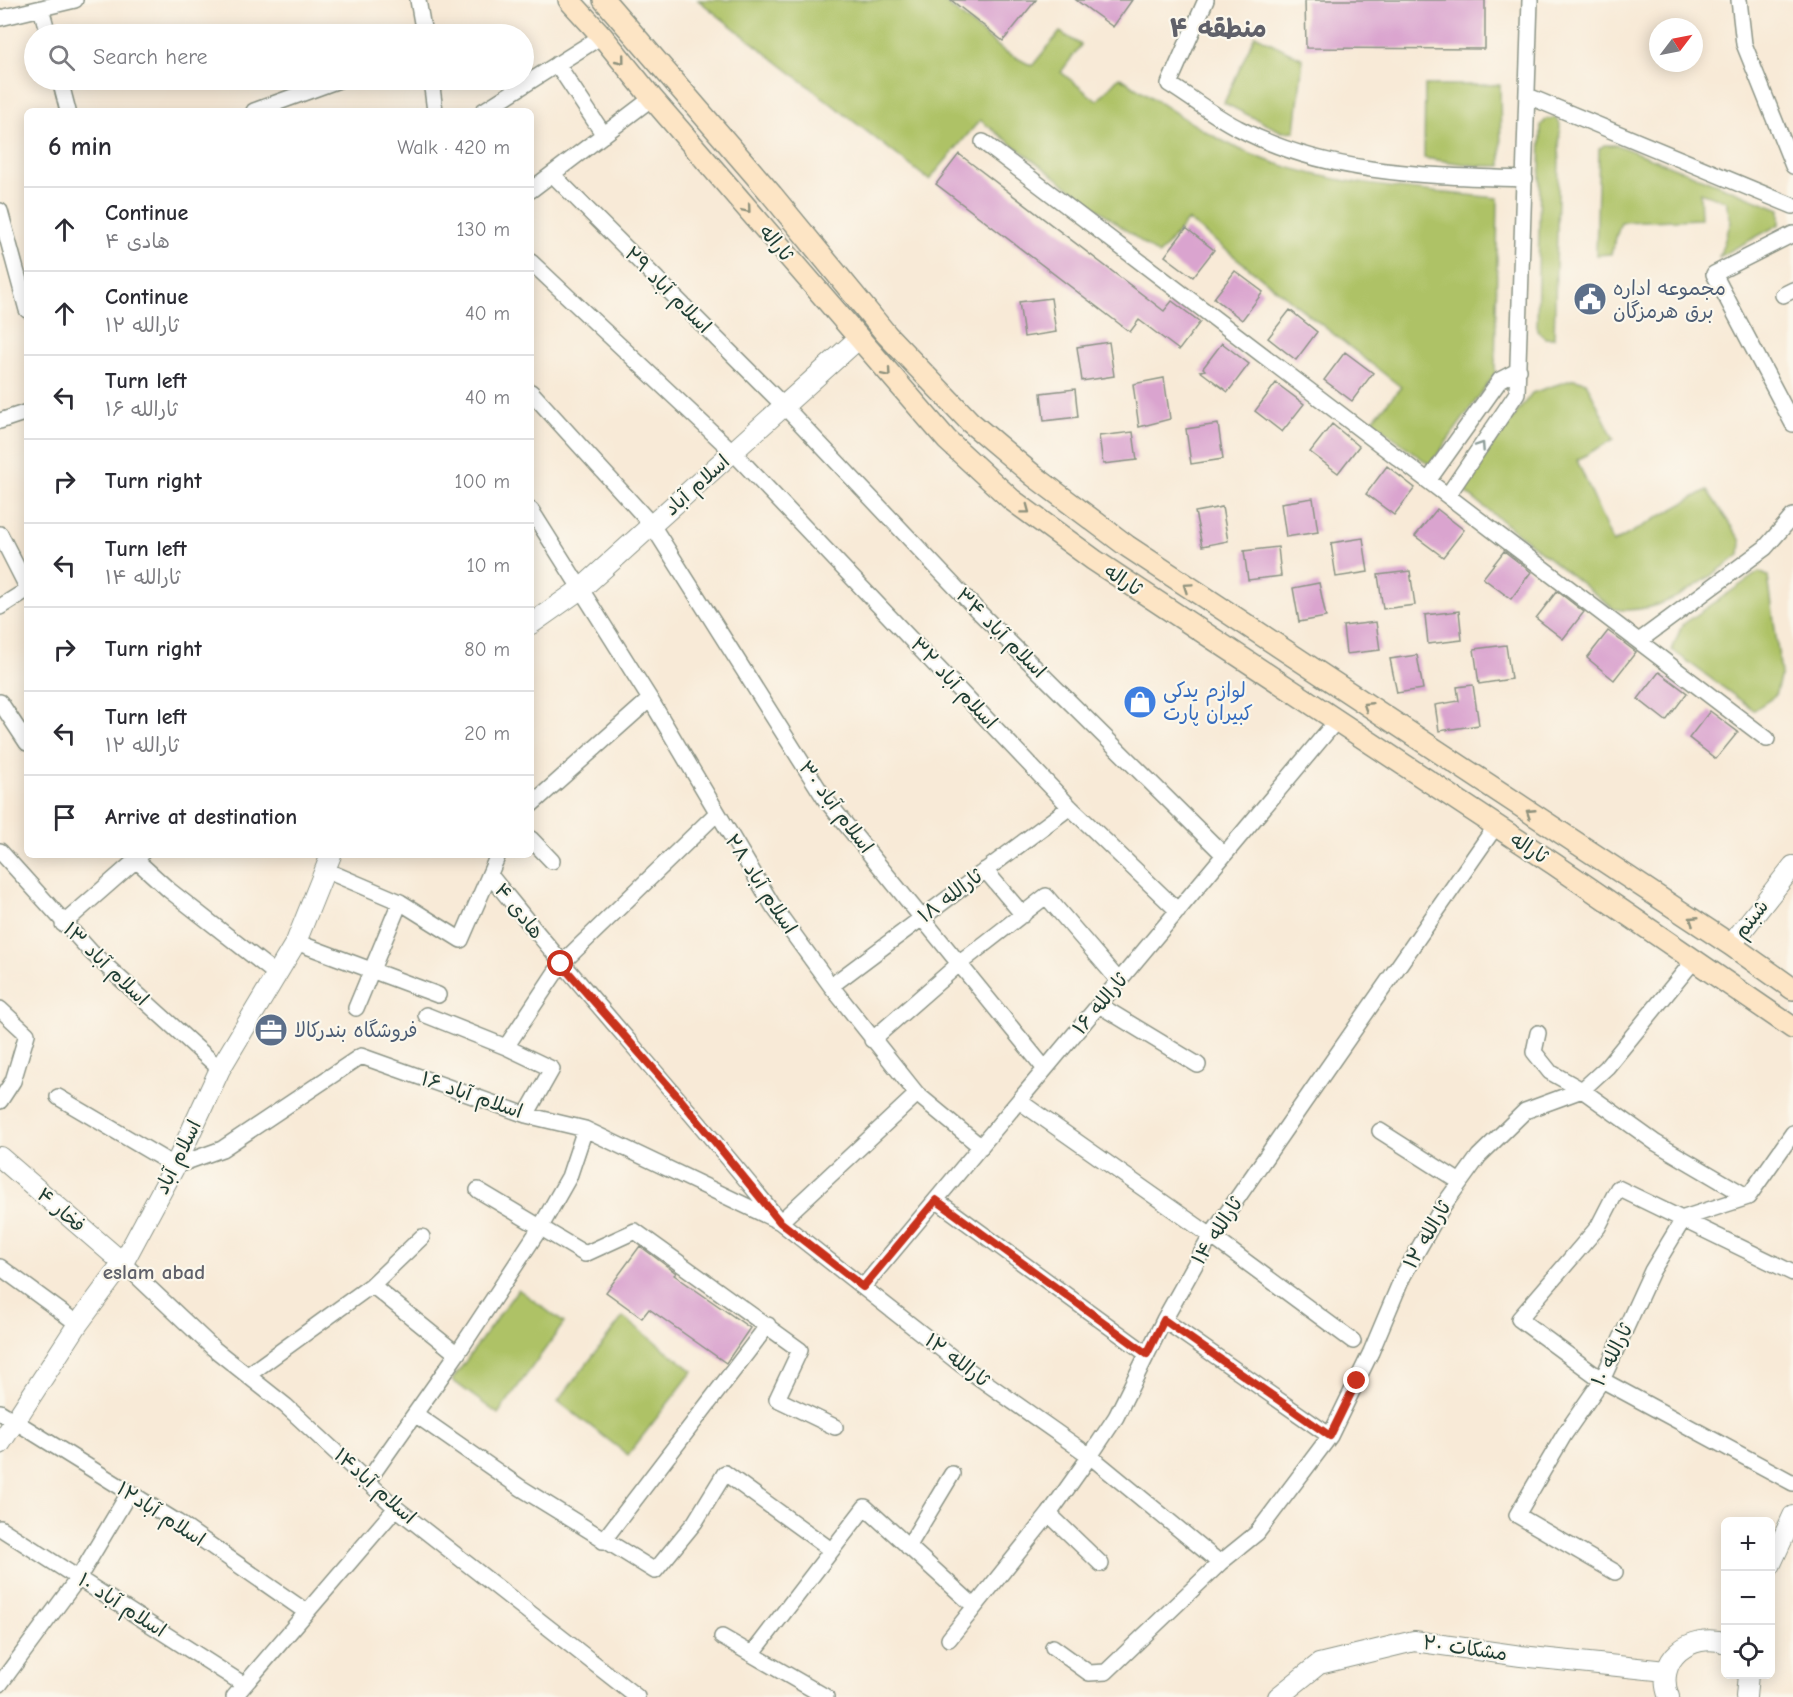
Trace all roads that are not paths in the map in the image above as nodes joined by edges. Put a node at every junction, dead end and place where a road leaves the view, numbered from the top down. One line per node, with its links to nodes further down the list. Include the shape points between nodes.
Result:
1 (75, 0): 8 (street)
2 (418, 0): 11 (street)
3 (569, 0): 12 (main road, ثاراله)
4 (604, 0): 54 (main road, ثاراله, one-way to 4, via 1127,546 970,422 887,334)
5 (1206, 0): 29 (street, via 1169,84 1239,129 1304,155 1356,167 1405,174)
6 (1530, 0): 19 (street)
7 (1739, 0): 27 (street, via 1744,44)
8 (40, 8): 9 (street); 10 (street)
9 (0, 18)
10 (45, 24)
11 (422, 24)
12 (602, 36): 13 (street); 20 (main road, ثاراله, one-way to 20)
13 (557, 64): 14 (street); 25 (street)
14 (534, 79)
15 (63, 90): 21 (street)
16 (312, 90): 22 (street)
17 (432, 90): 23 (street)
18 (516, 90): 24 (street)
19 (1528, 96): 29 (street); 31 (street)
20 (652, 98): 25 (street); 36 (main road, ثاراله, one-way to 36)
21 (67, 108)
22 (262, 108)
23 (435, 108)
24 (488, 108)
25 (604, 135): 28 (street)
26 (983, 141): 44 (street)
27 (1791, 157)
28 (552, 174): 30 (street); 39 (street, اسلام آباد ۲۹)
29 (1525, 179): 37 (street)
30 (534, 188)
31 (1793, 206)
32 (0, 211): 35 (street)
33 (1793, 234): 42 (street, via 1714,274)
34 (534, 265): 43 (street, اسلام آباد ۳۲)
35 (24, 299)
36 (858, 339): 39 (street, اسلام آباد); 56 (main road, ثاراله, one-way to 56, via 947,440 1012,500)
37 (1520, 370): 44 (street, via 1500,380); 45 (street, one-way to 37, via 1517,393)
38 (534, 395): 48 (street, اسلام آباد ۳۰)
39 (784, 406): 43 (street, اسلام آباد); 69 (street, اسلام آباد ۳۴, via 978,611)
40 (24, 413): 41 (street)
41 (0, 421)
42 (1793, 424)
43 (733, 452): 48 (street, اسلام آباد); 64 (street, اسلام آباد ۳۲)
44 (1428, 481): 45 (street)
45 (1448, 495): 57 (street)
46 (1793, 516): 57 (street, via 1765,548)
47 (534, 520): 51 (street, اسلام آباد ۲۸)
48 (652, 525): 51 (street, اسلام آباد); 80 (street, اسلام آباد ۳۰, via 825,799)
49 (0, 534): 50 (street)
50 (24, 582)
51 (582, 588): 55 (street, اسلام آباد); 58 (street, اسلام آباد ۲۸)
52 (24, 590): 53 (street)
53 (0, 607)
54 (1218, 608): 56 (main road); 83 (main road, ثاراله, one-way to 54)
55 (534, 622)
56 (1202, 633): 60 (main road, ثاراله)
57 (1640, 641): 62 (street)
58 (650, 699): 63 (street); 65 (street, اسلام آباد ۲۸)
59 (0, 702): 61 (street)
60 (1337, 720): 66 (main road, ثاراله); 69 (street, ثارالله ۱۶)
61 (24, 738)
62 (1767, 739)
63 (534, 802)
64 (1070, 807): 75 (street, ثارالله ۱۸); 78 (street, اسلام آباد ۳۲)
65 (716, 814): 86 (street); 90 (street, اسلام آباد ۲۸, via 773,906)
66 (1495, 827): 84 (main road, ثاراله); 123 (street, ثارالله ۱۴)
67 (534, 842): 72 (street)
68 (0, 851): 81 (street, اسلام آباد ۱۳)
69 (1224, 855): 78 (street, ثارالله ۱۶)
70 (138, 858): 81 (street); 88 (street, via 169,890)
71 (497, 858): 76 (street)
72 (552, 861)
73 (328, 862): 77 (street); 82 (street, اسلام آباد)
74 (1793, 866): 83 (street, شبنم)
75 (985, 870): 79 (street); 80 (street, ثارالله ۱۸)
76 (489, 875): 77 (street, via 461,940); 86 (street, هادی ۴)
77 (400, 902): 87 (street)
78 (1178, 910): 89 (street, ثارالله ۱۶)
79 (1023, 915): 85 (street); 89 (street, via 1046,896)
80 (922, 917): 85 (street, اسلام آباد ۳۰); 90 (street, ثارالله ۱۸)
81 (63, 924): 102 (street, اسلام آباد ۱۳)
82 (296, 942): 87 (street); 88 (street, اسلام آباد)
83 (1731, 945): 91 (main road, ثاراله)
84 (1695, 959): 97 (main road, ثاراله); 104 (street, ثارالله ۱۲, via 1607,1067)
85 (960, 963): 99 (street); 103 (street, اسلام آباد ۳۰)
86 (561, 964): 100 (street); 121 (street, هادی ۴, via 673,1091)
87 (371, 971): 92 (street); 94 (street)
88 (276, 974): 102 (street, اسلام آباد)
89 (1119, 981): 93 (street, ثارالله ۱۶)
90 (831, 986): 99 (street, اسلام آباد ۲۸)
91 (1793, 989)
92 (438, 995)
93 (1099, 1005): 101 (street); 103 (street, ثارالله ۱۶)
94 (356, 1008)
95 (0, 1009): 107 (street, via 27,1034 13,1081)
96 (426, 1015): 100 (street)
97 (1793, 1028)
98 (1538, 1033): 104 (street, via 1534,1052 1540,1063)
99 (873, 1040): 105 (street, اسلام آباد ۲۸)
100 (506, 1047): 109 (street, via 552,1069)
101 (1198, 1065)
102 (220, 1069): 115 (street, اسلام آباد)
103 (1045, 1070): 108 (street, ثارالله ۱۶)
104 (1582, 1090): 116 (street, ثارالله ۱۲, via 1525,1111 1479,1156); 118 (street, via 1656,1143)
105 (917, 1094): 113 (street, اسلام آباد ۲۸); 121 (street)
106 (57, 1096): 115 (street)
107 (0, 1101)
108 (1019, 1101): 113 (street, ثارالله ۱۶); 123 (street)
109 (526, 1115): 110 (street, اسلام آباد ۱۶); 115 (street, اسلام آباد ۱۶, via 361,1056 222,1149)
110 (585, 1130): 121 (street, اسلام آباد ۱۶); 122 (street, via 569,1177)
111 (1380, 1131): 116 (street)
112 (1793, 1133): 118 (street)
113 (981, 1147): 119 (street, ثارالله ۱۶)
114 (0, 1157): 125 (street, فخار ۴)
115 (175, 1166): 125 (street, اسلام آباد)
116 (1460, 1182): 141 (street, ثارالله ۱۲, via 1403,1276)
117 (478, 1190): 122 (street)
118 (1748, 1197): 120 (street)
119 (936, 1200): 129 (street, ثارالله ۱۶); 135 (street)
120 (1684, 1218): 127 (street); 137 (street, ثارالله ۱۰, via 1652,1271); 137 (street, via 1618,1188 1598,1227 1519,1319)
121 (780, 1222): 129 (street, ثارالله ۱۲)
122 (540, 1228): 132 (street, via 585,1254 635,1231); 134 (street)
123 (1212, 1236): 130 (street, ثارالله ۱۴); 133 (street)
124 (422, 1237): 128 (street)
125 (123, 1263): 131 (street, اسلام آباد); 136 (street, اسلام آباد۱۴, via 213,1348)
126 (0, 1267): 131 (street)
127 (1793, 1273)
128 (372, 1285): 134 (street); 136 (street)
129 (863, 1287): 143 (street, ثارالله ۱۲, via 968,1370)
130 (1164, 1320): 135 (street, ثارالله ۱۴); 141 (street)
131 (78, 1324): 139 (street, اسلام آباد)
132 (768, 1325): 140 (street, via 800,1350 777,1399); 152 (street)
133 (1353, 1341)
134 (457, 1354): 138 (street)
135 (1147, 1354): 143 (street, ثارالله ۱۴, via 1116,1417)
136 (248, 1375): 145 (street, اسلام آباد۱۴)
137 (1602, 1380): 146 (street); 158 (street, ثارالله ۱۰, via 1516,1515)
138 (415, 1414): 145 (street); 152 (street)
139 (7, 1418): 142 (street, اسلام آباد); 147 (street, اسلام آباد۱۲)
140 (835, 1427)
141 (1330, 1436): 156 (street, ثارالله ۱۲, via 1257,1533)
142 (0, 1444)
143 (1090, 1456): 149 (street, ثارالله ۱۴); 156 (street, ثارالله ۱۲)
144 (952, 1474): 153 (street)
145 (367, 1482): 148 (street, اسلام آباد۱۴)
146 (1793, 1483)
147 (129, 1492): 159 (street); 161 (street, اسلام آباد۱۲)
148 (396, 1508): 161 (street); 171 (street, اسلام آباد۱۴)
149 (1049, 1514): 157 (street); 160 (street, ثارالله ۱۴)
150 (1793, 1516): 155 (street)
151 (0, 1528): 159 (street, اسلام آباد ۱۰)
152 (603, 1541): 154 (street, via 655,1571 695,1521 725,1473)
153 (908, 1547): 154 (street, via 865,1507); 160 (street)
154 (831, 1550): 166 (street)
155 (1775, 1555)
156 (1220, 1563): 165 (street, ثارالله ۱۲, via 1106,1672 1089,1674)
157 (1101, 1564)
158 (1615, 1572)
159 (79, 1577): 169 (street); 170 (street, اسلام آباد ۱۰)
160 (974, 1606): 163 (street, ثارالله ۱۴)
161 (305, 1611): 170 (street)
162 (722, 1637): 166 (street)
163 (949, 1639)
164 (1721, 1642): 167 (street, via 1694,1641 1676,1653)
165 (1053, 1647)
166 (752, 1654): 172 (street)
167 (1666, 1671): 173 (street, مشکات ۲۰, via 1414,1641 1319,1664); 174 (street)
168 (1748, 1679): 175 (street)
169 (0, 1684)
170 (238, 1691)
171 (637, 1697)
172 (825, 1697)
173 (1278, 1697)
174 (1669, 1697)
175 (1746, 1697)

